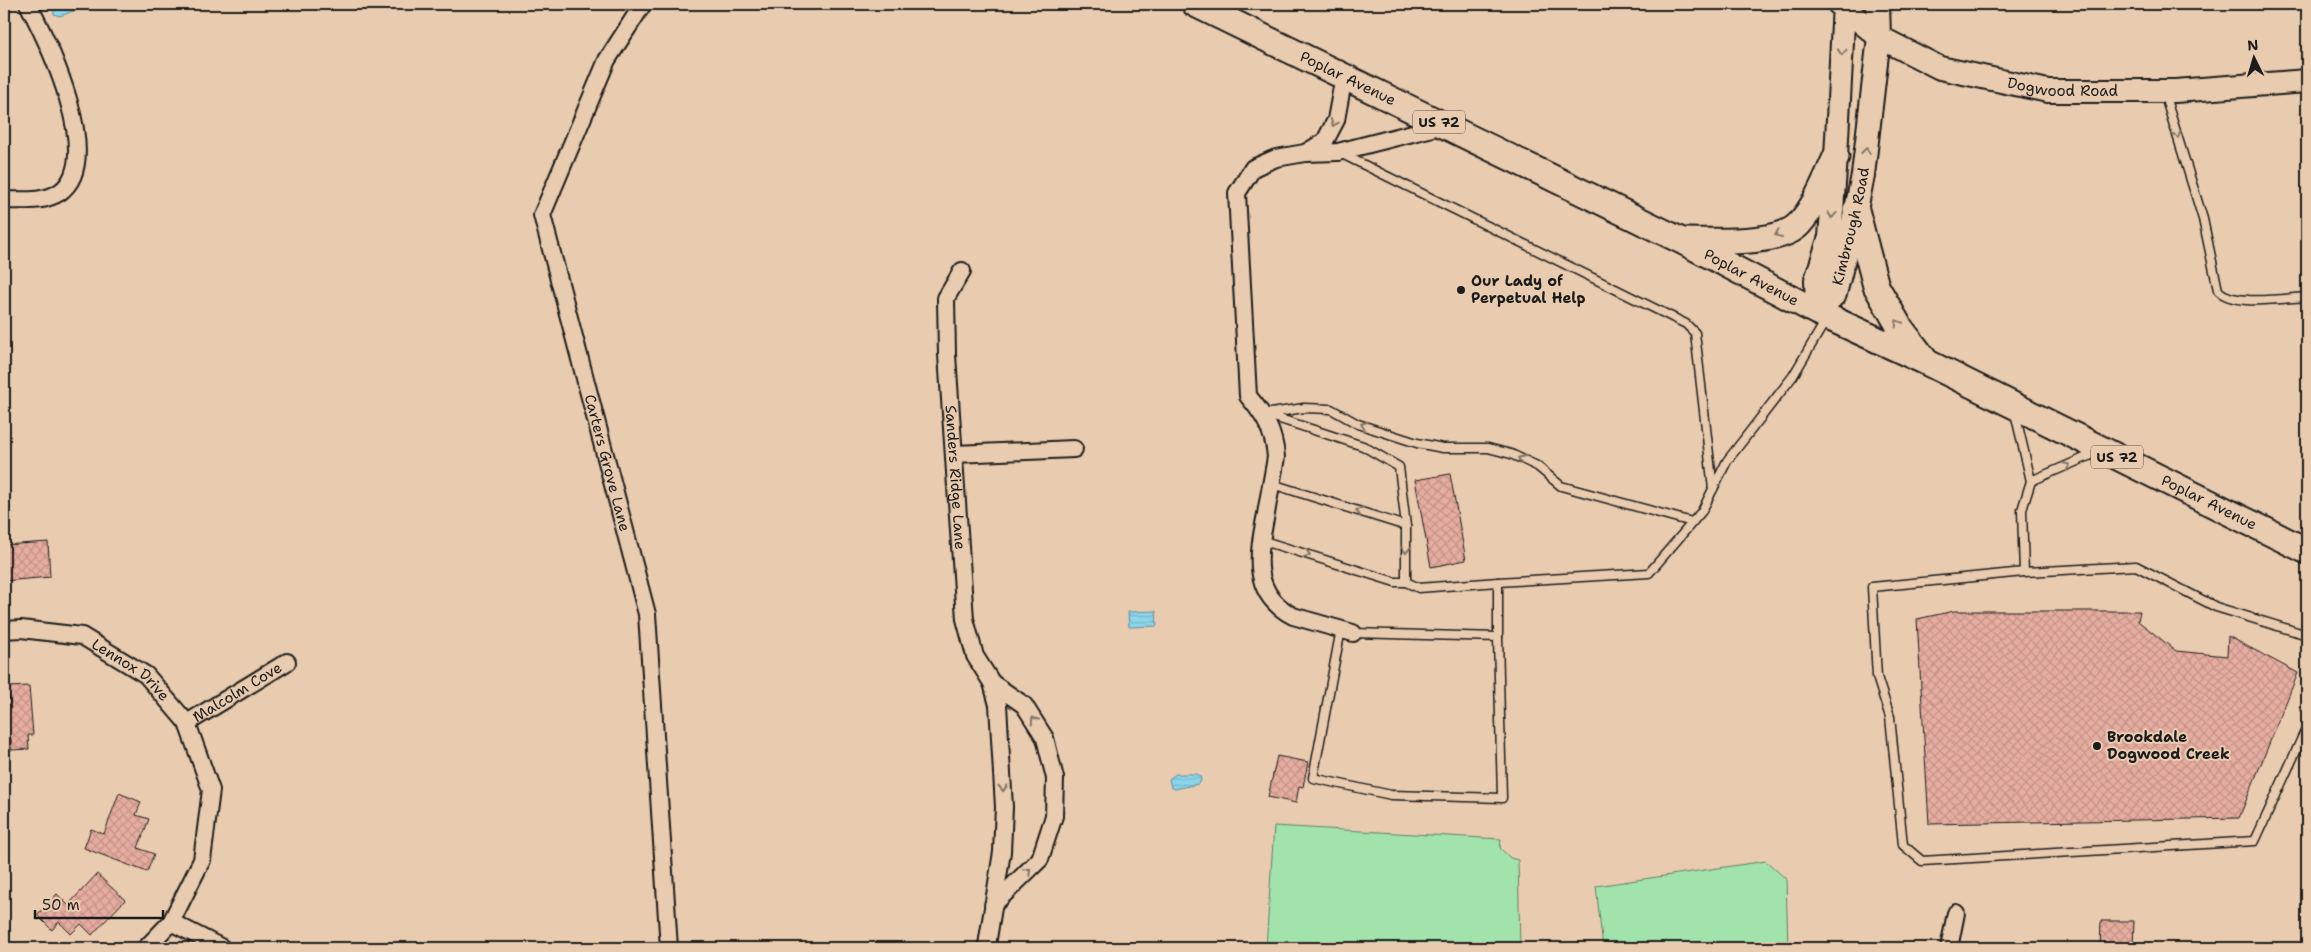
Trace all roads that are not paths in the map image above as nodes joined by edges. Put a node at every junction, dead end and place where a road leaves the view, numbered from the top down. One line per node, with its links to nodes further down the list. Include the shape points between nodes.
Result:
1 (28, 4): 14 (street, via 64,86 78,149 73,178 59,192 37,201)
2 (642, 4): 50 (street, Carters Grove Lane, via 607,60 542,215 646,614)
3 (1195, 4): 7 (main road, Poplar Avenue / US 72)
4 (1878, 4): 6 (street, Kimbrough Road)
5 (1842, 5): 6 (street, Dogwood Road); 13 (street, Kimbrough Road, one-way to 13)
6 (1879, 37): 9 (street, Dogwood Road, via 1940,68 2048,91); 15 (street, Kimbrough Road, one-way to 6)
7 (1344, 76): 10 (main road, Poplar Avenue / US 72); 12 (street, one-way to 12, via 1336,120 1325,141)
8 (2307, 81): 9 (street, Dogwood Road)
9 (2164, 91): 18 (lane, one-way to 18, via 2203,219 2213,278 2222,296 2246,300)
10 (1444, 125): 11 (street); 16 (main road, Poplar Avenue / US 72)
11 (1338, 152): 12 (street); 28 (lane, via 1686,324 1694,333)
12 (1305, 153): 22 (street, via 1276,158 1253,168 1238,193 1248,396)
13 (1836, 157): 16 (main road, one-way to 16, via 1819,194 1798,225 1771,238); 19 (street, Kimbrough Road, one-way to 19, via 1830,238 1816,280)
14 (4, 200)
15 (1856, 210): 19 (street, Kimbrough Road, via 1835,294); 20 (main road, one-way to 15, via 1899,326 1876,286)
16 (1682, 241): 19 (main road, Poplar Avenue / US 72)
17 (962, 271): 25 (street, Sanders Ridge Lane, via 946,298)
18 (2307, 297)
19 (1823, 314): 20 (main road, Poplar Avenue / US 72); 28 (lane, via 1793,376 1727,461)
20 (1926, 362): 21 (main road, Poplar Avenue / US 72)
21 (2014, 406): 24 (main road, Poplar Avenue / US 72); 26 (lane)
22 (1264, 414): 27 (street, via 1275,444); 29 (lane, one-way to 22, via 1561,486 1537,466 1488,448 1443,448 1417,443 1358,424 1331,409 1304,408); 30 (lane, via 1363,446 1399,467)
23 (1074, 449): 25 (street)
24 (2103, 450): 26 (lane, one-way to 24); 32 (main road, Poplar Avenue / US 72)
25 (955, 454): 41 (street, Sanders Ridge Lane, via 965,619 975,656)
26 (2031, 481): 33 (lane, via 2022,510)
27 (1271, 484): 30 (lane, one-way to 27); 31 (street)
28 (1713, 489): 29 (lane)
29 (1692, 522): 35 (lane, via 1649,573)
30 (1406, 526): 34 (lane, one-way to 34)
31 (1261, 540): 34 (lane, one-way to 34, via 1395,582); 37 (street, via 1259,569 1274,602 1293,616)
32 (2307, 551)
33 (2024, 572): 38 (lane, via 2136,566 2216,607); 43 (lane, via 1872,587 1877,677 1890,717 1903,845 1922,860 2255,841)
34 (1406, 582): 35 (lane, via 1419,588)
35 (1498, 582): 39 (lane)
36 (4, 630): 42 (street, Lennox Drive, via 82,636 146,675)
37 (1347, 631): 39 (lane); 39 (lane, via 1313,778 1391,795 1502,798)
38 (2307, 635)
39 (1498, 637)
40 (287, 662): 42 (street, Malcolm Cove)
41 (992, 683): 44 (street, Sanders Ridge Lane, one-way to 44, via 998,705 1004,807 1002,852); 44 (street, Sanders Ridge Lane, one-way to 41, via 1040,859 1054,816 1055,778 1046,738 1024,705)
42 (186, 723): 46 (street, Lennox Drive, via 211,790 202,860)
43 (2307, 727)
44 (993, 905): 47 (street, Sanders Ridge Lane)
45 (1956, 913): 51 (street)
46 (171, 922): 48 (street, Lennox Drive); 49 (street)
47 (987, 947)
48 (146, 948)
49 (222, 948)
50 (669, 948)
51 (1949, 948)

